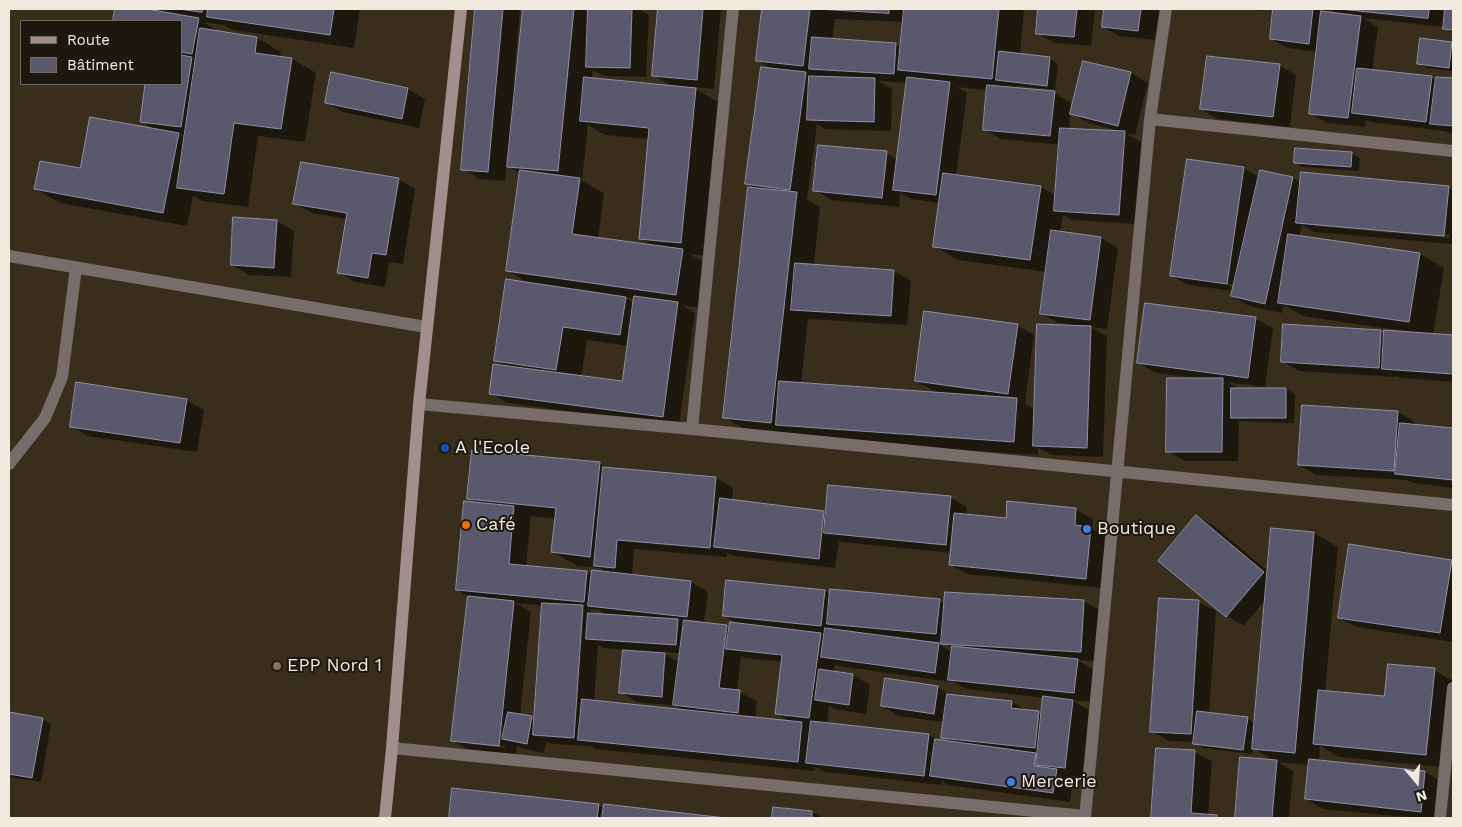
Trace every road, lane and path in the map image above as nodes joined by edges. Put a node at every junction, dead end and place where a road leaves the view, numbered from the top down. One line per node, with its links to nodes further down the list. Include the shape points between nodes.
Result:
1 (461, 9): 8 (street)
2 (733, 9): 10 (street)
3 (1166, 9): 4 (street)
4 (1150, 120): 5 (street); 12 (street)
5 (1453, 151)
6 (9, 256): 7 (street)
7 (76, 268): 8 (street); 11 (street, via 62,377 45,418)
8 (426, 327): 9 (street)
9 (419, 404): 10 (street); 15 (street)
10 (692, 429): 12 (street)
11 (9, 464)
12 (1117, 471): 13 (street); 16 (street)
13 (1453, 506)
14 (1453, 688): 18 (street)
15 (392, 748): 16 (street); 17 (street)
16 (1085, 817)
17 (385, 818)
18 (1440, 818)

